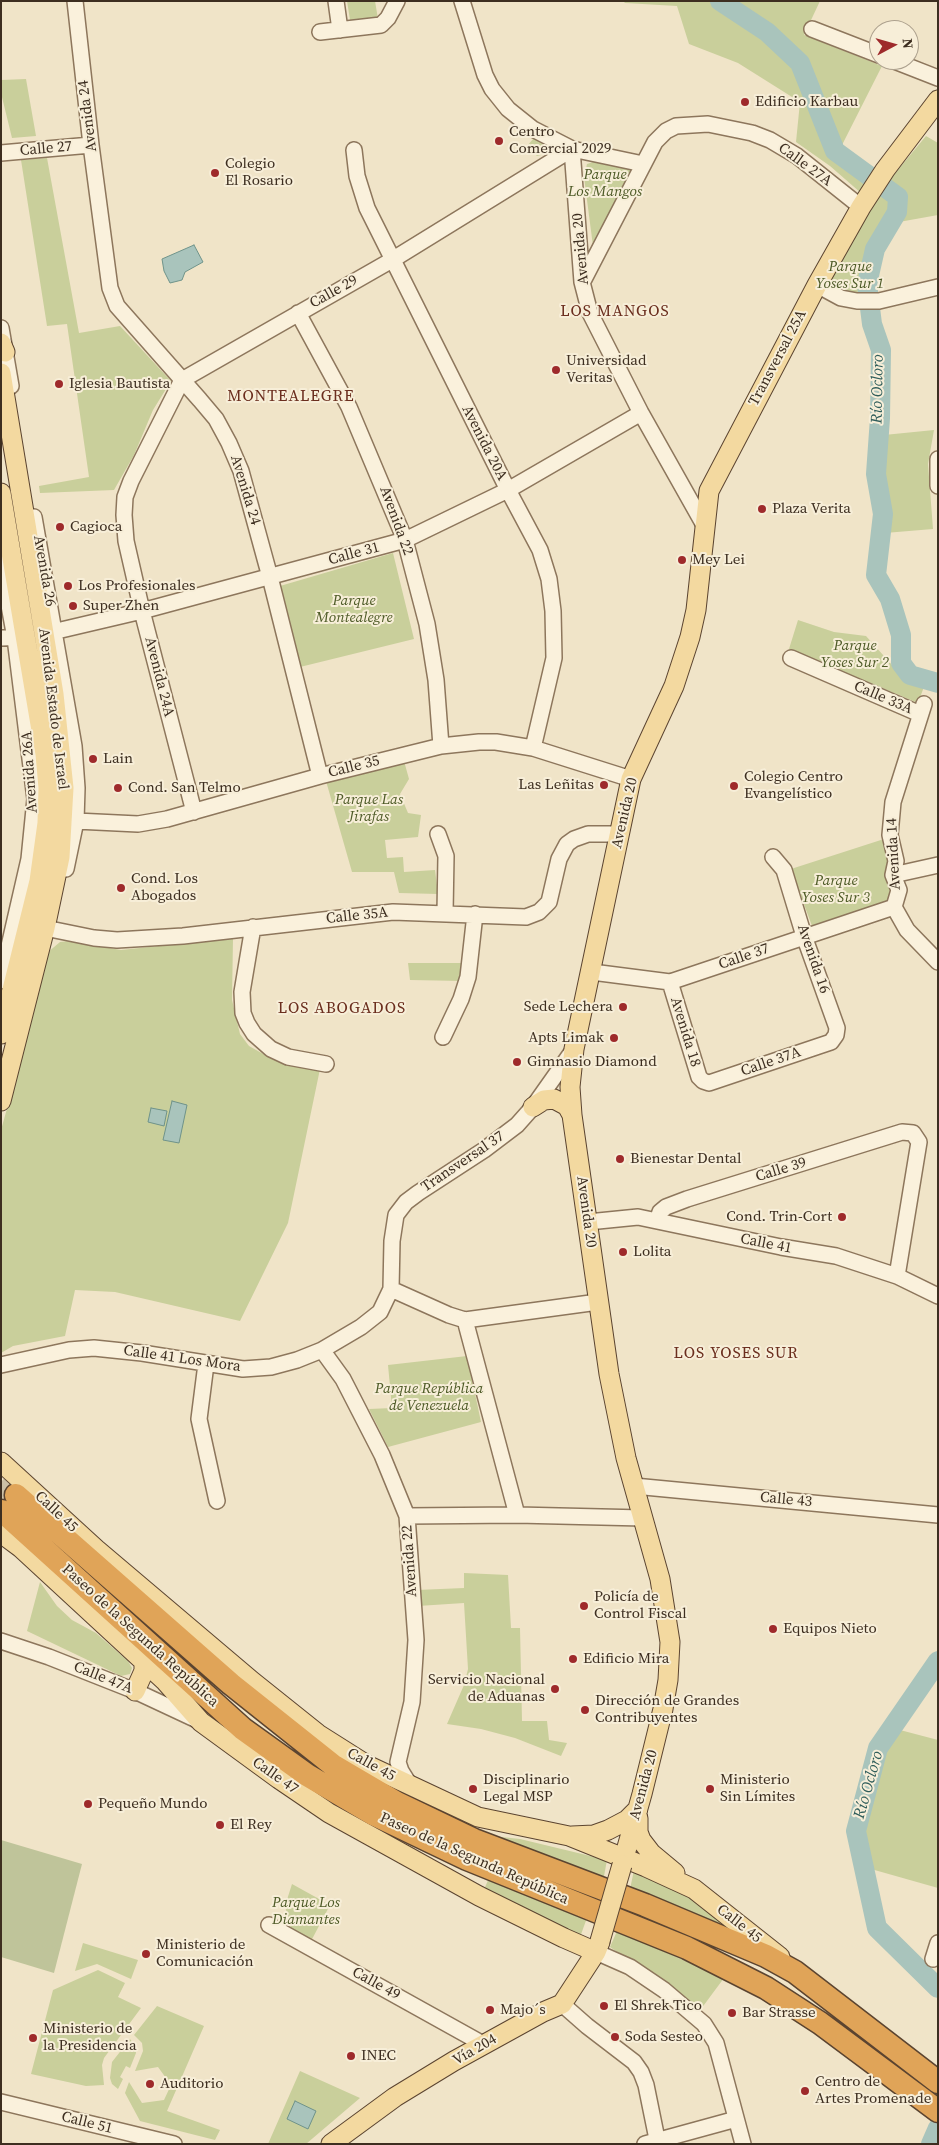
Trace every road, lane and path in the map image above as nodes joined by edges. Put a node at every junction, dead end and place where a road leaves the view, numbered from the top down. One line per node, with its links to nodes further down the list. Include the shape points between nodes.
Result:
1 (75, 1): 12 (street, Avenida 24)
2 (336, 1): 6 (street)
3 (397, 1): 6 (street, via 381,25)
4 (462, 1): 13 (street, via 479,60 492,89 508,109 533,129)
5 (812, 29): 8 (street)
6 (340, 30): 7 (street)
7 (320, 32)
8 (869, 51)
9 (918, 70): 10 (street)
10 (938, 78)
11 (938, 100): 17 (main road, Transversal 25A)
12 (91, 146): 15 (street, Calle 27); 26 (street, Avenida 24, via 110,288 117,306)
13 (572, 149): 16 (street); 18 (street, Calle 29); 19 (street, Avenida 20)
14 (354, 150): 18 (street, Avenida 20A, via 357,176 367,208)
15 (1, 153)
16 (643, 164): 17 (street, Calle 27A, via 655,142 666,131 689,124 708,124 770,140 797,156); 19 (street, Calle 27A)
17 (862, 205): 20 (main road, Transversal 25A)
18 (392, 260): 22 (street, Calle 29); 33 (street, Avenida 20A)
19 (582, 282): 27 (street, Avenida 20, via 596,326)
20 (816, 285): 21 (street, via 841,298 879,301); 34 (main road, Transversal 25A)
21 (938, 287)
22 (298, 313): 26 (street, Calle 29); 37 (street, Avenida 22, via 349,406)
23 (1, 328): 24 (street, Avenida 26)
24 (3, 347): 28 (street, Avenida 26)
25 (1, 373): 29 (main road, Avenida Estado de Israel)
26 (182, 380): 39 (street, Avenida 24, via 216,420 230,443 241,470); 40 (street, Avenida 24A, via 125,497 126,541)
27 (641, 412): 32 (street, Avenida 20); 33 (street, Calle 31)
28 (19, 432): 29 (main road); 41 (street, Avenida 26)
29 (16, 459): 41 (main road, Avenida Estado de Israel)
30 (938, 459): 31 (street)
31 (938, 486)
32 (684, 489): 34 (street, via 696,493); 36 (street, Avenida 20)
33 (508, 490): 37 (street, Calle 31); 46 (street, Avenida 20A, via 540,550 549,579 553,611 554,658)
34 (709, 492): 36 (main road, Transversal 25A)
35 (1, 493): 42 (main road, Avenida Estado de Israel)
36 (704, 525): 48 (main road, Avenida 20, via 696,610 686,652 674,686)
37 (405, 540): 39 (street, Calle 31); 45 (street, Avenida 22, via 427,624 436,680)
38 (1, 562): 42 (street, Avenida 26A)
39 (270, 577): 40 (street, Calle 31); 47 (street, Avenida 24)
40 (142, 611): 41 (street, Calle 31); 49 (street, Avenida 24A)
41 (49, 633): 50 (street, Avenida 26, via 74,746); 60 (main road, Avenida Estado de Israel, via 64,788 60,857)
42 (14, 638): 64 (street, Avenida 26A, via 35,799 29,858); 66 (main road, Avenida Estado de Israel, via 45,754 47,824 39,880)
43 (791, 658): 44 (street, Calle 33A)
44 (922, 709): 55 (street, Avenida 14, via 893,802 890,835 896,861)
45 (440, 746): 46 (street, Calle 35, via 496,742); 47 (street, Calle 35)
46 (533, 748): 48 (street, Calle 35)
47 (320, 776): 49 (street, Calle 35)
48 (631, 779): 52 (main road, Avenida 20)
49 (194, 812): 50 (street, Calle 35, via 138,824)
50 (76, 821): 60 (street, Avenida 26, via 60,902 54,918)
51 (438, 834): 57 (street, via 446,856)
52 (620, 834): 58 (street, Calle 35A, via 588,834 567,844 559,859 549,902 539,912 514,918); 63 (main road, Avenida 20)
53 (773, 858): 61 (street, Avenida 16, via 784,870)
54 (938, 864): 55 (street)
55 (893, 875): 56 (street, Avenida 14, via 899,890)
56 (894, 907): 61 (street, Calle 37); 62 (street, Avenida 14, via 907,930)
57 (446, 913): 58 (street, Calle 35A); 59 (street, Calle 35A, via 393,912)
58 (475, 914): 68 (street, via 468,977)
59 (253, 927): 60 (street, Calle 35A, via 117,940); 70 (street, via 242,992 247,1023 271,1049 288,1057)
60 (45, 928): 72 (main road, Avenida Estado de Israel)
61 (804, 936): 65 (street, Calle 37); 67 (street, Avenida 16, via 837,1028)
62 (938, 962)
63 (592, 972): 65 (street, Calle 37); 69 (main road, Avenida 20)
64 (1, 981)
65 (670, 982): 71 (street, Avenida 18)
66 (1, 1034)
67 (836, 1035): 71 (street, Calle 37A, via 831,1042 709,1083)
68 (443, 1037)
69 (574, 1049): 73 (street, Transversal 37); 74 (main road, Avenida 20, via 570,1087)
70 (326, 1064)
71 (703, 1081)
72 (1, 1101)
73 (533, 1107): 74 (main road, via 544,1100 554,1099 567,1106); 78 (street, Transversal 37, via 517,1125 418,1193 396,1215)
74 (572, 1115): 76 (main road, Avenida 20)
75 (657, 1221): 76 (street, Calle 41, via 638,1218); 77 (street, Calle 41, via 836,1256); 77 (street, Calle 39, via 666,1207 687,1199 902,1132 913,1133 919,1142)
76 (588, 1222): 80 (main road, Avenida 20)
77 (897, 1276): 79 (street, Calle 41)
78 (391, 1290): 81 (street); 82 (street, Calle 41 Los Mora, via 380,1312)
79 (938, 1296)
80 (598, 1302): 81 (street); 86 (main road, Avenida 20, via 617,1422)
81 (465, 1320): 90 (street)
82 (322, 1350): 83 (street, Calle 41 Los Mora, via 271,1367 243,1369); 91 (street, Avenida 22, via 343,1379 382,1455)
83 (206, 1364): 84 (street, Calle 41 Los Mora, via 94,1348 69,1350); 87 (street, via 199,1419)
84 (1, 1365)
85 (1, 1462): 98 (main road, Calle 45, via 96,1549)
86 (634, 1486): 89 (street, Calle 43); 92 (main road, Avenida 20)
87 (217, 1501)
88 (9, 1503): 102 (highway, Paseo de la Segunda República); 103 (highway, Paseo de la Segunda República)
89 (938, 1514)
90 (517, 1515): 91 (street); 92 (street)
91 (407, 1516): 104 (street, Avenida 22, via 416,1640 412,1702)
92 (643, 1518): 105 (main road, Avenida 20, via 660,1579 670,1642 663,1710)
93 (1, 1533): 95 (main road, Calle 47)
94 (1, 1541): 95 (main road)
95 (20, 1548): 97 (main road, Calle 47)
96 (1, 1641): 100 (street, Calle 47A)
97 (144, 1662): 99 (main road, Calle 47); 100 (main road, via 144,1671)
98 (240, 1671): 102 (highway); 104 (main road, Calle 45, via 318,1734 366,1765)
99 (165, 1681): 101 (main road, Calle 47); 103 (highway)
100 (135, 1691): 101 (street, Calle 47A)
101 (201, 1722): 111 (main road, Calle 47, via 329,1813 479,1896 564,1938)
102 (279, 1723): 113 (highway, Paseo de la Segunda República, via 334,1766 474,1840 727,1938)
103 (243, 1730): 118 (highway, Paseo de la Segunda República, via 307,1775 373,1814 467,1859 687,1948 766,1988 820,2023)
104 (391, 1767): 106 (main road, Calle 45, via 410,1787 478,1817)
105 (638, 1809): 106 (main road, via 608,1830 594,1835); 107 (main road, Avenida 20); 108 (main road, via 641,1840 651,1853)
106 (569, 1836): 107 (main road, Calle 45)
107 (622, 1862): 108 (main road, Calle 45); 111 (main road, Avenida 20, bridge)
108 (694, 1890): 113 (main road, Calle 45, via 779,1955)
109 (268, 1925): 115 (street, Calle 49)
110 (938, 1943): 112 (street)
111 (598, 1947): 114 (main road, Vía 204); 123 (street, via 664,1990 704,2024 716,2043)
112 (933, 1959)
113 (795, 1972): 116 (highway, Paseo de la Segunda República)
114 (562, 2004): 115 (main road, Vía 204); 120 (street, via 634,2062 641,2072 646,2085)
115 (483, 2044): 122 (main road, Vía 204, via 395,2097)
116 (938, 2082)
117 (1, 2102): 121 (street, Calle 51)
118 (938, 2111)
119 (729, 2121): 120 (street)
120 (654, 2143)
121 (174, 2144)
122 (331, 2144)
123 (742, 2144)

